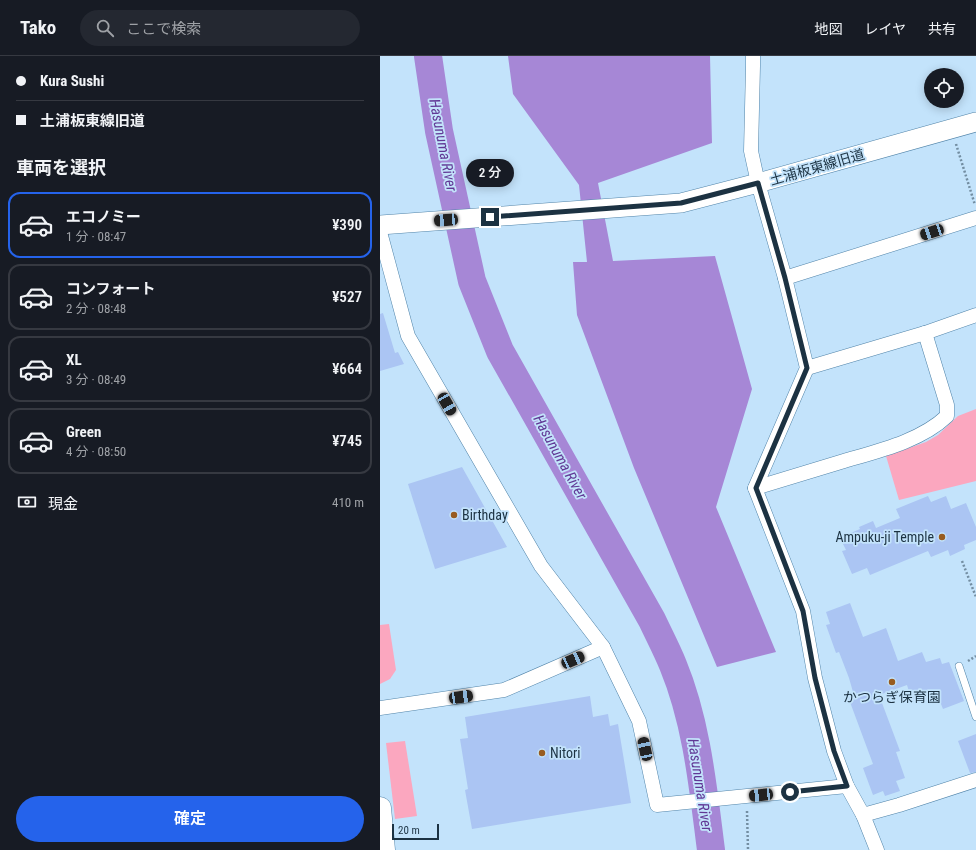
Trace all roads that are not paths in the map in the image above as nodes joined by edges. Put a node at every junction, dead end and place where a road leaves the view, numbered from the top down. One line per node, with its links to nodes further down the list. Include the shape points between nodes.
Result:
1 (753, 56): 3 (street, via 751,151)
2 (976, 122): 3 (street, 土浦板東線旧道)
3 (758, 183): 5 (street, 土浦板東線旧道, via 681,203); 7 (street)
4 (976, 218): 7 (street)
5 (380, 225)
6 (380, 232): 12 (street, via 408,336 541,566)
7 (785, 278): 10 (street)
8 (976, 315): 9 (street)
9 (925, 333): 10 (street); 11 (street, via 947,405 947,416 937,426 876,452)
10 (807, 368): 11 (street)
11 (756, 488): 17 (street, via 803,611 815,678 834,751)
12 (603, 646): 14 (street, via 504,690); 17 (street, via 639,720 657,805)
13 (959, 666): 15 (lane)
14 (380, 708)
15 (976, 717)
16 (976, 780): 19 (street)
17 (847, 786): 19 (street)
18 (380, 808): 20 (main road)
19 (863, 814): 21 (street)
20 (384, 850)
21 (877, 850)

